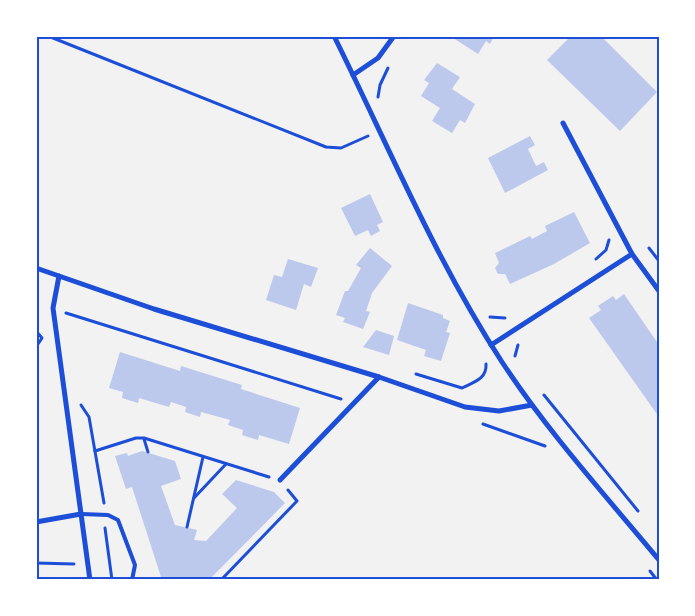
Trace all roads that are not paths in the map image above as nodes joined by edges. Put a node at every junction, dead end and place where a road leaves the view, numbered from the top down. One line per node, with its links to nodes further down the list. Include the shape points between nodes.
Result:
1 (334, 36): 3 (street)
2 (394, 36): 3 (street, via 378,58)
3 (354, 75): 9 (street, via 449,273)
4 (563, 124): 5 (street)
5 (632, 254): 8 (street); 9 (street)
6 (36, 268): 7 (street)
7 (59, 276): 10 (street, via 154,309); 13 (street, via 53,308)
8 (659, 291)
9 (491, 344): 11 (street)
10 (379, 378): 11 (street, via 466,407 499,411); 12 (street)
11 (532, 405): 15 (street)
12 (280, 480)
13 (81, 514): 14 (street); 16 (street); 17 (lane, via 108,515 118,520 135,565)
14 (36, 522)
15 (659, 560)
16 (90, 580)
17 (132, 580)

